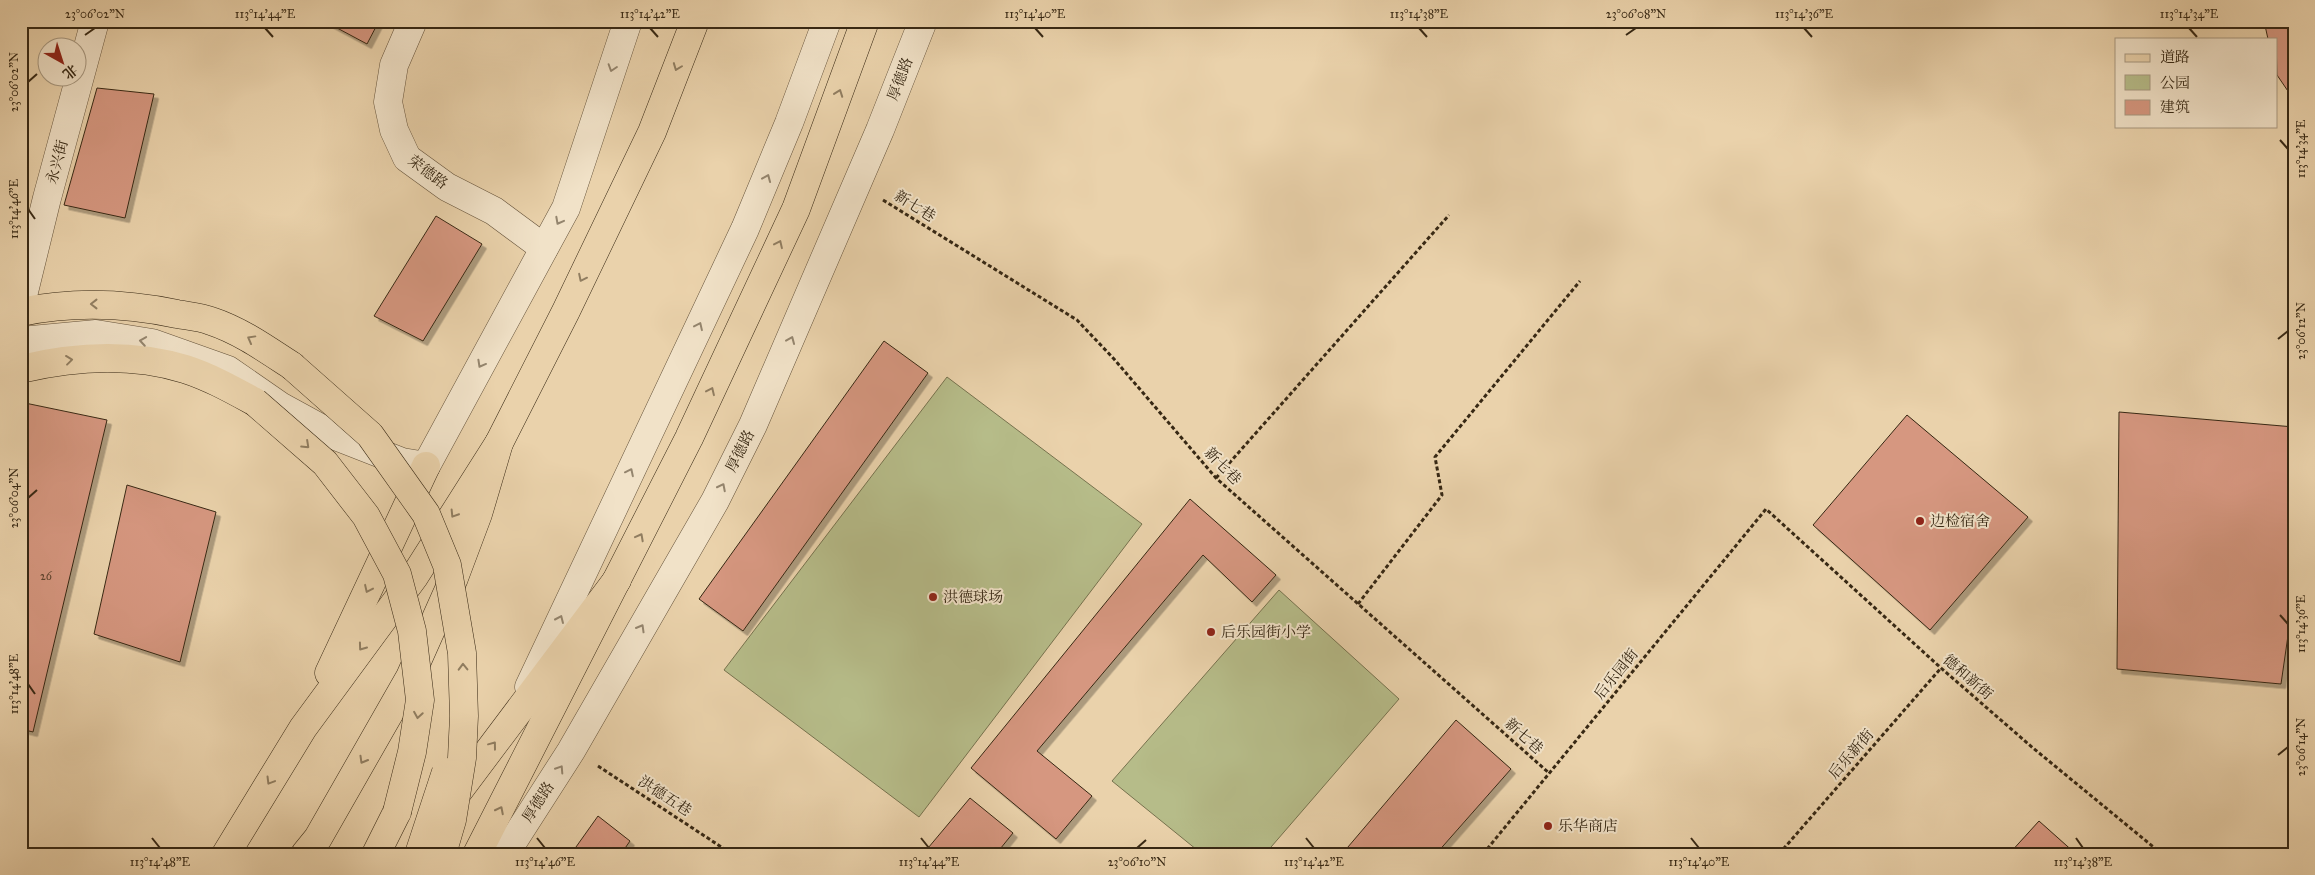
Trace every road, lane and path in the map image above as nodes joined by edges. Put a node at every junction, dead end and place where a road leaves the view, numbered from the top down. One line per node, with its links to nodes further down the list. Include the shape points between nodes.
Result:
1 (95, 21): 12 (street, 永兴街)
2 (413, 21): 10 (street, 荣德路, via 394,65 388,102 394,130 407,158 447,187 494,211)
3 (628, 21): 10 (street, one-way to 10, via 566,208)
4 (695, 21): 16 (main road, one-way to 16, via 652,132)
5 (827, 21): 23 (street, one-way to 5, via 745,229)
6 (865, 21): 20 (main road, one-way to 6, via 689,438 796,209)
7 (923, 21): 35 (street, 厚德路, one-way to 7, via 571,751 715,501 753,425 880,130)
8 (880, 198): 18 (path, 新七巷, via 1077,320)
9 (1449, 215): 18 (path)
10 (544, 248): 17 (street, one-way to 17)
11 (1580, 281): 21 (path, via 1435,457 1442,494)
12 (21, 304)
13 (21, 312): 24 (main road, one-way to 13, bridge, via 462,653 447,565 426,514 370,435 292,366 251,339 211,321 127,305 88,304)
14 (21, 341): 17 (street, one-way to 14, via 402,462 333,435 280,406 228,370 152,343 96,334)
15 (21, 368): 30 (main road, one-way to 30, bridge, via 69,359 108,358 185,369 222,384 255,402 295,435 325,463 366,516 398,574 412,631 420,700 412,752 397,812)
16 (499, 443): 25 (main road, one-way to 25, via 414,577); 29 (main road, one-way to 29, via 478,514 454,578 410,677 318,838)
17 (426, 466): 25 (main road, one-way to 25)
18 (1216, 478): 21 (path, 新七巷)
19 (1766, 509): 22 (path, 德和新街); 27 (path, 后乐园街)
20 (617, 580): 23 (main road); 34 (main road, one-way to 20)
21 (1358, 604): 27 (path, 新七巷)
22 (1941, 668): 38 (path, 后乐新街); 39 (path, 德和新街)
23 (518, 711): 31 (main road, one-way to 23)
24 (464, 716): 32 (main road, bridge); 33 (main road, bridge, via 462,758 452,820)
25 (303, 728): 28 (main road, one-way to 28)
26 (593, 763): 36 (path, 洪德五巷)
27 (1549, 773): 37 (path, 后乐园街)
28 (226, 854)
29 (305, 854)
30 (376, 854)
31 (410, 854)
32 (419, 854)
33 (442, 854)
34 (478, 854)
35 (505, 854)
36 (732, 854)
37 (1483, 854)
38 (1779, 854)
39 (2162, 854)

